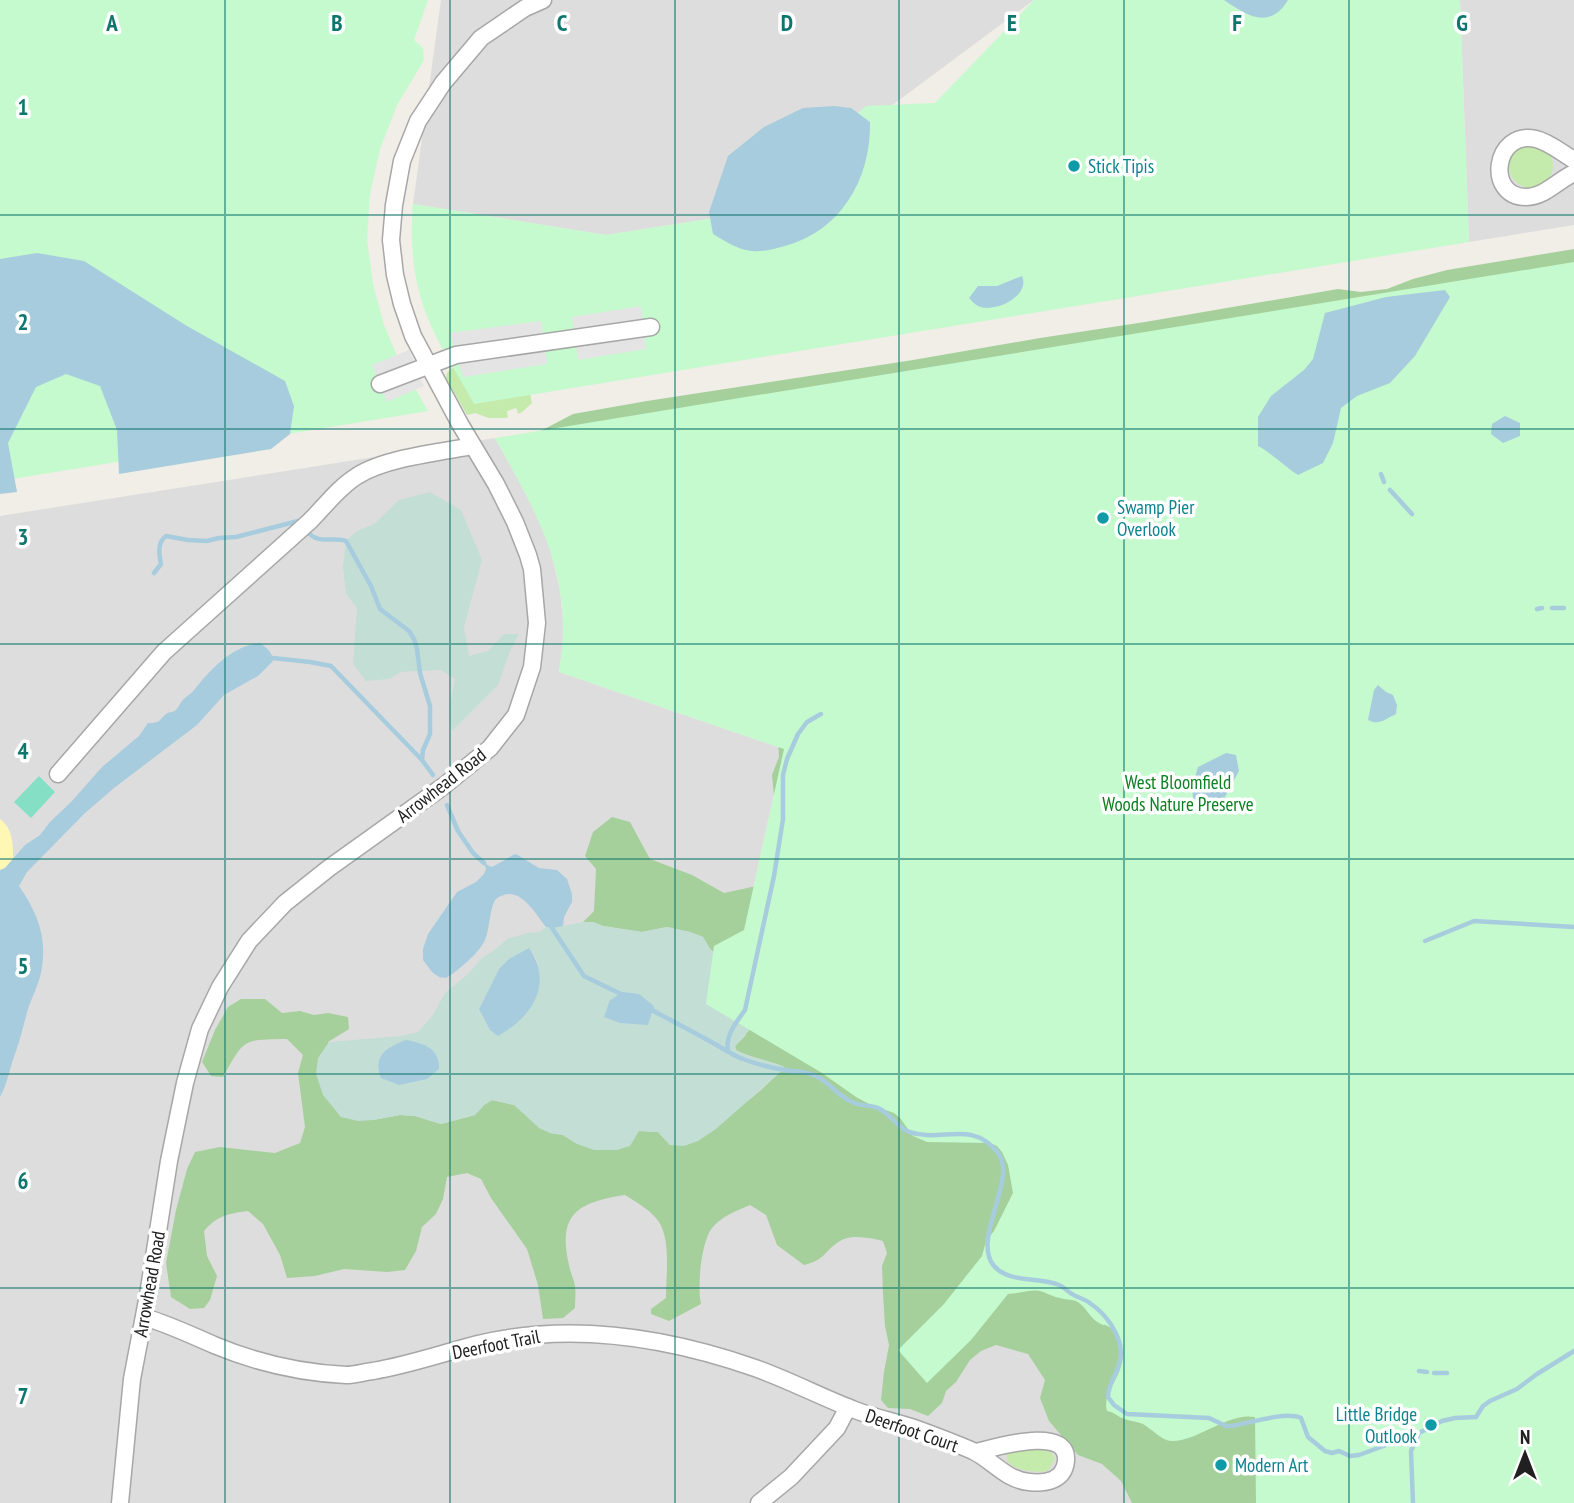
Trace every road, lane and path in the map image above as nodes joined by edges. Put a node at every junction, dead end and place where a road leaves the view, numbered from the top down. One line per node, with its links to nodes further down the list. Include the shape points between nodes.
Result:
1 (543, 0): 5 (street, Arrowhead Road, via 481,38 418,121 402,160 391,240 395,275 413,336)
2 (1574, 160): 3 (street, via 1532,138 1515,140 1503,152 1498,167 1502,183 1513,195 1526,197 1542,194)
3 (1574, 173)
4 (651, 327): 5 (street, via 456,355)
5 (429, 365): 6 (street); 7 (street, Arrowhead Road)
6 (380, 384)
7 (473, 446): 8 (street, via 387,463 356,477 164,652); 9 (street, Arrowhead Road, via 515,522 532,569 536,645 516,715 490,748 445,785 285,903 249,941 220,987 200,1029 185,1083)
8 (58, 774)
9 (144, 1317): 10 (street, Deerfoot Trail, via 262,1361 348,1375 516,1337 561,1333 631,1337 745,1365); 12 (street, Arrowhead Road, via 132,1379)
10 (848, 1407): 11 (street, Deerfoot Court); 13 (street, via 836,1428 791,1477)
11 (976, 1452): 11 (street, Deerfoot Court, via 1011,1477 1027,1482 1050,1482 1063,1472 1067,1459 1054,1443 1033,1440)
12 (120, 1503)
13 (759, 1503)

